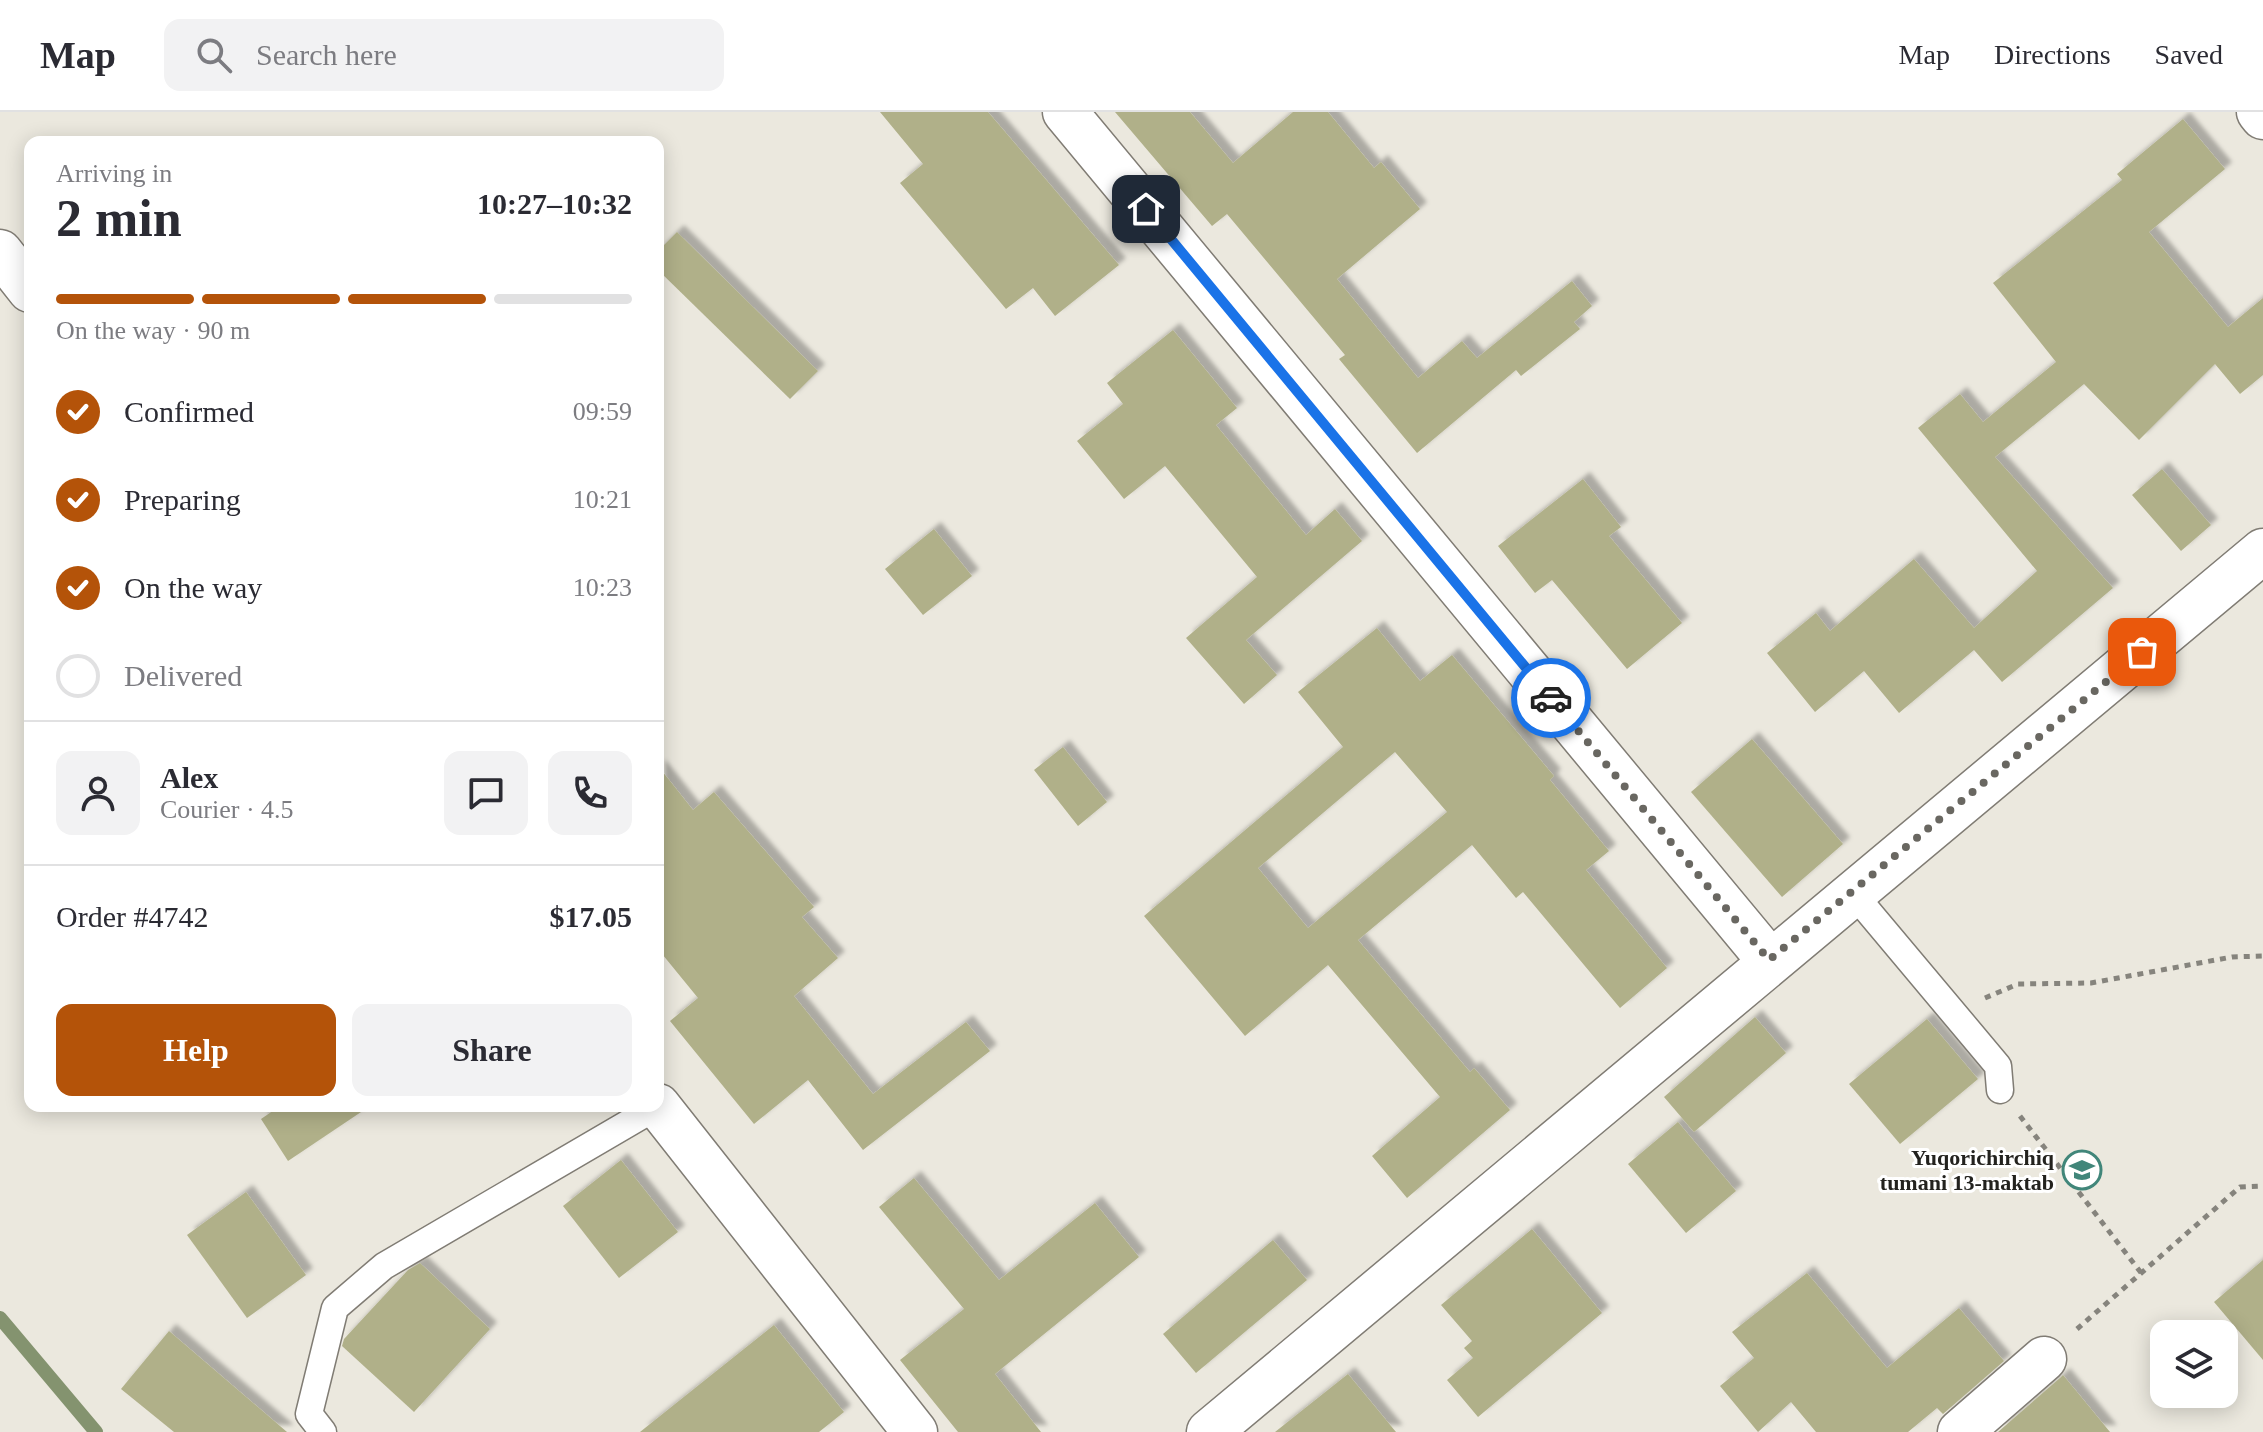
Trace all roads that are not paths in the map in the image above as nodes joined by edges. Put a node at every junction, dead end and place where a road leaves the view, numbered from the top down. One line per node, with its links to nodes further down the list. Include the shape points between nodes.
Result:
1 (1065, 112): 6 (street)
2 (2259, 112): 3 (street)
3 (2263, 117)
4 (2263, 551): 5 (street)
5 (1852, 892): 6 (street); 7 (lane, via 1998,1066)
6 (1769, 960): 13 (street)
7 (2000, 1090)
8 (648, 1112): 11 (lane, via 384,1266 335,1308 309,1414)
9 (663, 1112): 12 (street)
10 (2044, 1359): 14 (street)
11 (323, 1432)
12 (915, 1432)
13 (1209, 1432)
14 (1960, 1432)

